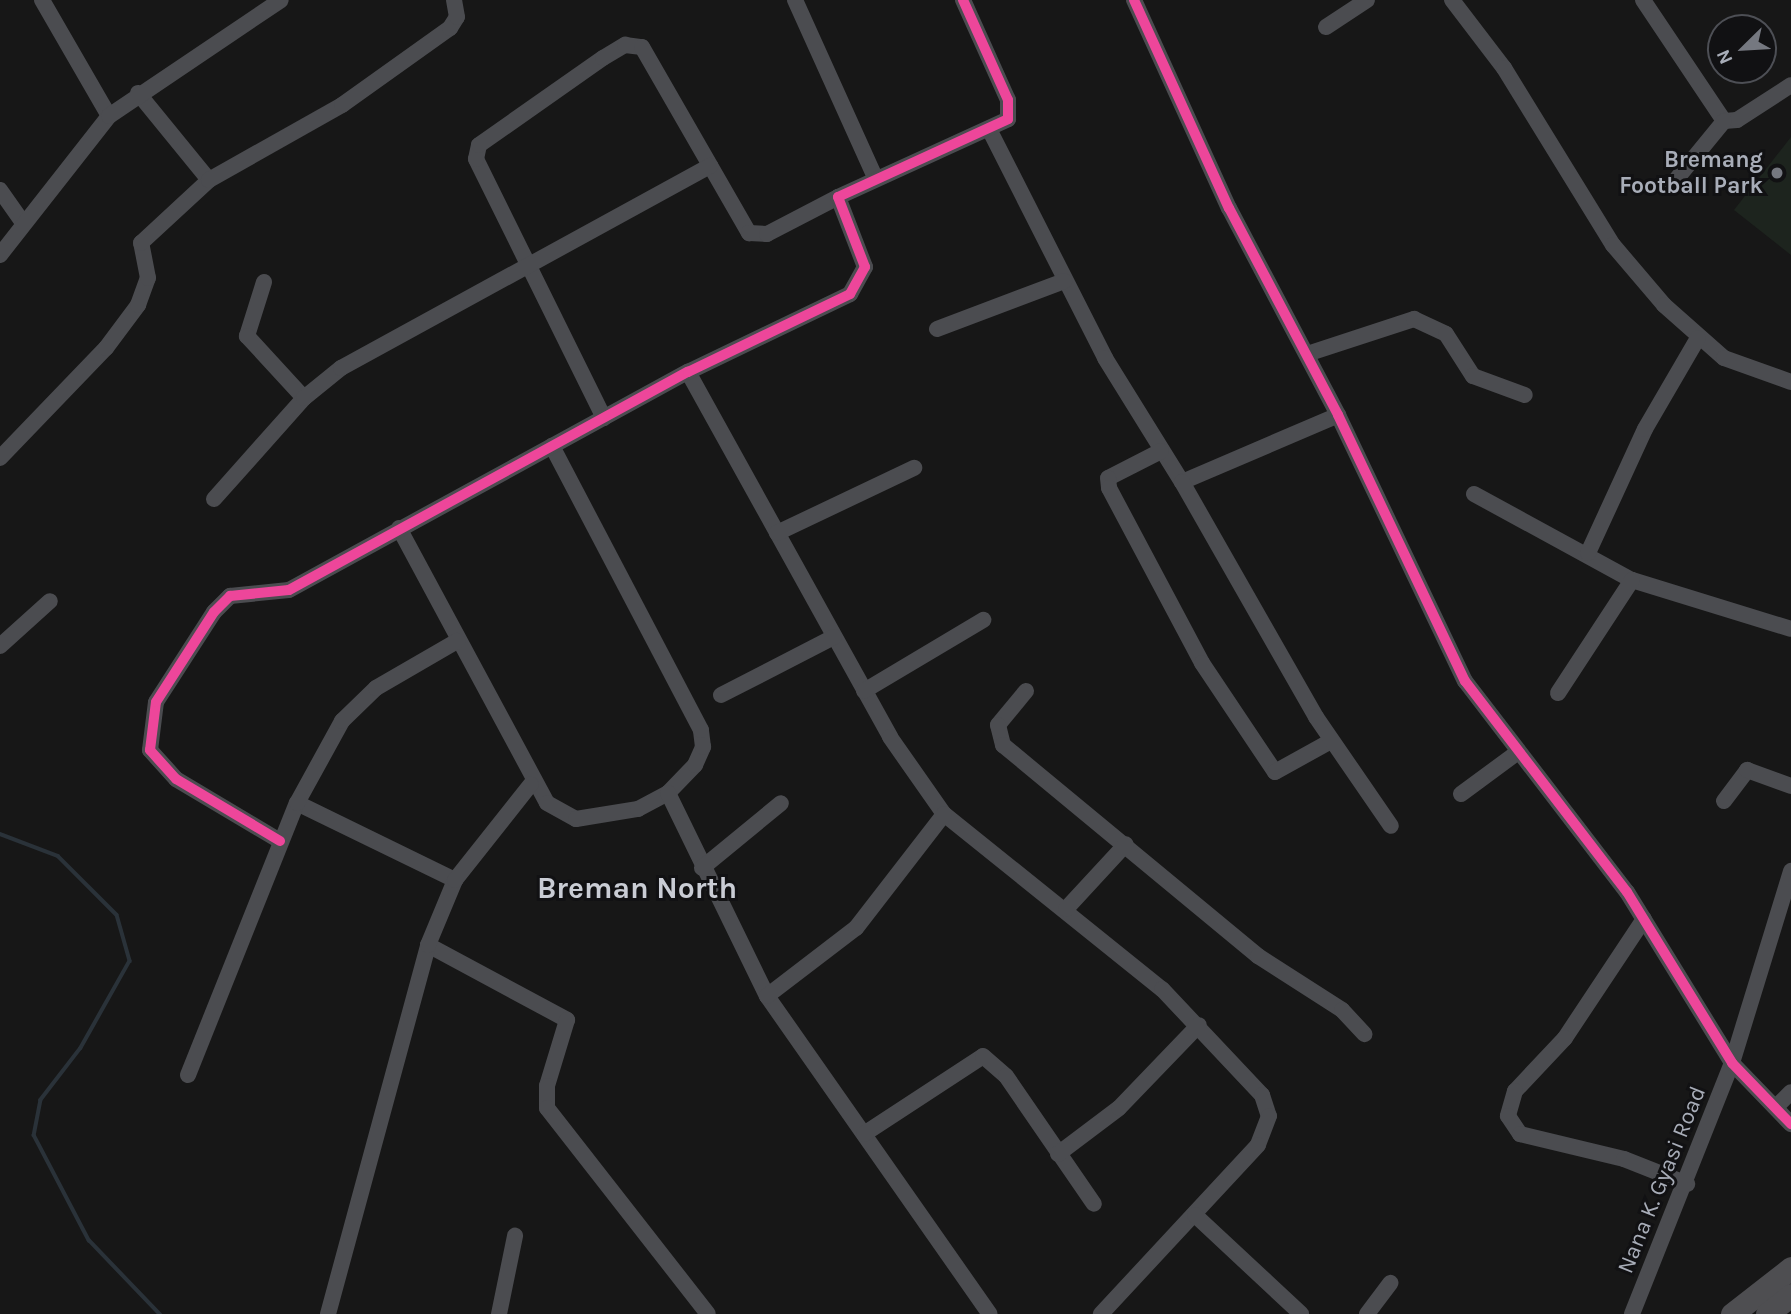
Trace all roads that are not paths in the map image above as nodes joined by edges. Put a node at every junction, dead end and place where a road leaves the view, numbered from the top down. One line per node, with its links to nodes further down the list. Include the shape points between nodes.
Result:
1 (42, 0): 13 (street)
2 (281, 0): 12 (street)
3 (454, 0): 18 (street, via 457,17 450,28 395,70)
4 (795, 0): 17 (street)
5 (963, 0): 15 (street, via 1008,100 1008,119)
6 (1134, 0): 29 (street, via 1229,208)
7 (1367, 0): 10 (street)
8 (1452, 0): 28 (street, via 1504,68 1613,245)
9 (1643, 0): 14 (street)
10 (1326, 27)
11 (1791, 85): 14 (street, via 1737,120)
12 (138, 93): 13 (street); 18 (street)
13 (110, 116): 22 (street)
14 (1724, 121): 19 (street)
15 (989, 129): 17 (street); 25 (street)
16 (710, 166): 21 (street, via 749,233 758,236); 24 (street); 24 (street, via 652,57 625,45 475,151)
17 (876, 179): 21 (street)
18 (209, 180): 38 (street, via 141,243 145,293 106,348)
19 (1670, 187)
20 (0, 190): 22 (street)
21 (838, 197): 30 (street, via 865,267 861,282 850,294)
22 (22, 222): 23 (street)
23 (0, 254)
24 (529, 266): 33 (street, via 341,368); 35 (street)
25 (1064, 281): 27 (street); 37 (street)
26 (264, 282): 33 (street, via 247,336)
27 (937, 329)
28 (1698, 338): 31 (street, via 1724,358); 45 (street, via 1639,440)
29 (1307, 354): 32 (street, via 1414,318 1446,334 1473,376); 34 (street)
30 (688, 372): 35 (street); 44 (street)
31 (1791, 382)
32 (1525, 394)
33 (303, 398): 42 (street)
34 (1338, 415): 40 (street); 58 (street, via 1440,640)
35 (604, 418): 36 (street)
36 (552, 446): 43 (street); 61 (street, via 701,730 703,747 695,765)
37 (1161, 450): 40 (street); 57 (street, via 1108,478 1109,488 1202,663 1276,772)
38 (0, 458)
39 (914, 468): 44 (street)
40 (1182, 482): 57 (street)
41 (1474, 494): 45 (street)
42 (214, 499)
43 (399, 528): 51 (street); 68 (street, via 289,590 230,596 181,656 156,702 148,735 157,761)
44 (776, 533): 50 (street)
45 (1588, 553): 46 (street)
46 (1632, 580): 49 (street); 55 (street)
47 (50, 601): 52 (street)
48 (983, 620): 53 (street)
49 (1791, 629)
50 (834, 636): 53 (street); 56 (street)
51 (457, 641): 59 (street); 64 (street, via 376,688 342,721)
52 (0, 646)
53 (864, 691): 66 (street)
54 (1026, 691): 69 (street, via 998,724 1003,745)
55 (1558, 693)
56 (721, 695)
57 (1331, 741): 67 (street)
58 (1518, 752): 62 (street); 74 (street)
59 (531, 784): 61 (street, via 547,803 576,819 607,818); 72 (street)
60 (1791, 786): 63 (street, via 1747,770)
61 (668, 793): 70 (street)
62 (1461, 794)
63 (1724, 801)
64 (297, 803): 68 (street); 72 (street)
65 (781, 803): 70 (street)
66 (944, 814): 73 (street); 76 (street, via 856,928)
67 (1391, 826)
68 (280, 841): 80 (street)
69 (1126, 845): 73 (street); 78 (street)
70 (702, 868): 76 (street)
71 (1791, 871): 79 (street, Nana K. Gyasi Road)
72 (455, 880): 75 (street)
73 (1066, 909): 77 (street)
74 (1644, 919): 79 (street); 86 (street, via 1565,1038 1515,1091 1508,1116 1520,1133 1624,1159)
75 (428, 945): 93 (street); 95 (street, via 567,1020 547,1086 547,1108)
76 (767, 996): 84 (street)
77 (1199, 1025): 85 (street, via 1127,1100); 88 (street, via 1262,1095 1269,1116 1258,1145)
78 (1364, 1034)
79 (1732, 1063): 82 (street); 86 (street, Nana K. Gyasi Road)
80 (188, 1075)
81 (1791, 1093): 82 (street)
82 (1776, 1107): 83 (street)
83 (1791, 1124)
84 (864, 1134): 85 (street, via 984,1056 1006,1076); 96 (street)
85 (1058, 1154): 87 (street)
86 (1687, 1184): 100 (street, Nana K. Gyasi Road)
87 (1094, 1204)
88 (1195, 1214): 97 (street); 98 (street)
89 (515, 1236): 94 (street)
90 (1791, 1268): 101 (highway)
91 (1390, 1283): 99 (street)
92 (1791, 1295): 102 (highway)
93 (328, 1314)
94 (499, 1314)
95 (708, 1314)
96 (990, 1314)
97 (1101, 1314)
98 (1301, 1314)
99 (1367, 1314)
100 (1632, 1314)
101 (1732, 1314)
102 (1767, 1314)

